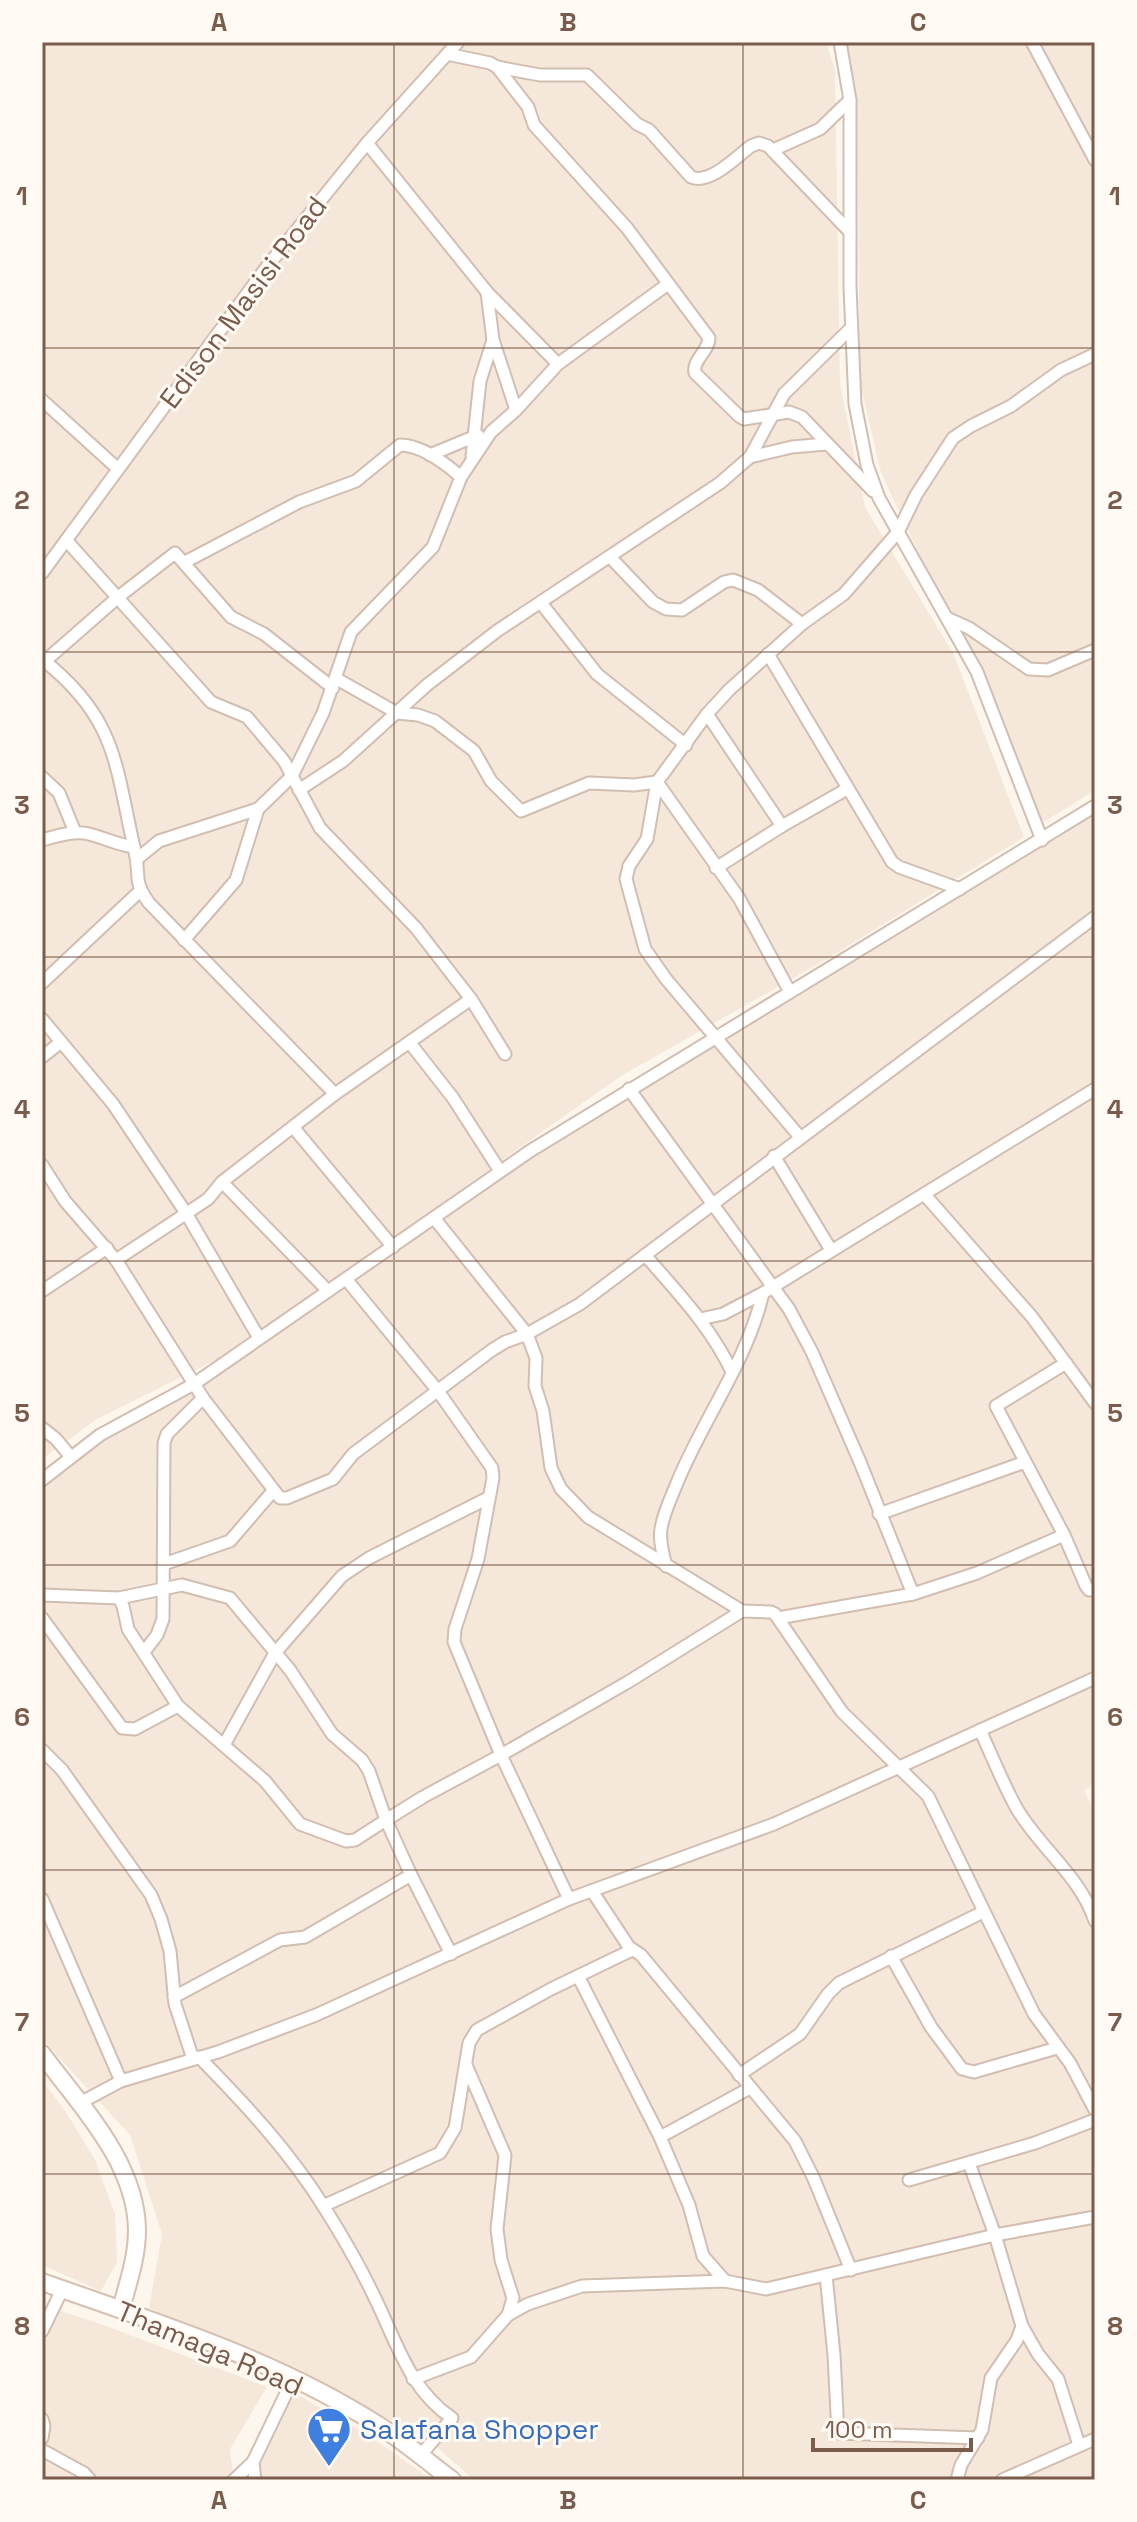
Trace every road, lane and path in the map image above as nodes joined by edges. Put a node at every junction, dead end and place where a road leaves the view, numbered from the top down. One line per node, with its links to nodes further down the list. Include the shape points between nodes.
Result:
1 (458, 42): 4 (street, Edison Masisi Road)
2 (840, 42): 6 (street)
3 (1032, 42): 9 (street)
4 (447, 54): 5 (street); 7 (street, Edison Masisi Road)
5 (497, 67): 8 (street, via 540,75 587,75 697,179 759,143); 11 (street, via 528,107 534,125 627,228)
6 (850, 100): 8 (street, via 820,129); 10 (street)
7 (367, 143): 12 (street); 26 (street, Edison Masisi Road)
8 (773, 150): 10 (street)
9 (1095, 160)
10 (850, 232): 13 (street)
11 (668, 284): 16 (street); 19 (street, via 709,338 695,373 739,416)
12 (487, 292): 14 (street); 16 (street)
13 (851, 328): 19 (street, via 784,394); 28 (street, via 858,418)
14 (493, 340): 18 (street); 21 (street, via 480,381)
15 (1095, 354): 29 (street, via 953,438)
16 (558, 364): 18 (street)
17 (42, 400): 26 (street)
18 (516, 410): 20 (street)
19 (774, 413): 22 (street, via 802,417); 25 (street)
20 (491, 432): 21 (street); 24 (street)
21 (475, 436): 23 (street); 24 (street)
22 (826, 444): 25 (street); 28 (street)
23 (430, 455): 27 (street); 32 (street, via 400,445 356,481 299,502)
24 (472, 457): 27 (street)
25 (750, 457): 31 (street)
26 (117, 468): 30 (street, Edison Masisi Road)
27 (461, 477): 41 (street, via 433,547 351,632)
28 (879, 498): 29 (street)
29 (898, 532): 36 (street); 37 (street, via 844,594)
30 (66, 540): 33 (street, Edison Masisi Road); 34 (street)
31 (610, 557): 35 (street); 37 (street, via 666,609 682,610 733,580 758,590)
32 (185, 562): 34 (street, via 172,553); 41 (street, via 231,617)
33 (42, 573)
34 (117, 598): 40 (street); 45 (street, via 211,702 247,717)
35 (541, 603): 42 (street, via 474,649); 44 (street, via 597,674)
36 (946, 617): 38 (street, via 1029,669 1048,670); 55 (street, via 977,672)
37 (802, 624): 39 (street)
38 (1095, 650)
39 (768, 654): 43 (street); 48 (street)
40 (44, 660): 56 (street, via 102,723 122,781)
41 (335, 684): 42 (street); 45 (street)
42 (397, 713): 47 (street, via 426,717 464,743 521,811 589,783); 49 (street, via 343,761)
43 (707, 714): 44 (street); 52 (street)
44 (686, 745): 47 (street)
45 (292, 776): 49 (street); 51 (street)
46 (42, 777): 53 (street, via 59,793)
47 (657, 782): 57 (street); 66 (street, via 647,839 629,866 630,898 650,957)
48 (847, 789): 52 (street); 58 (street, via 892,862)
49 (299, 790): 64 (street, via 320,828 416,928)
50 (1095, 806): 55 (street)
51 (258, 809): 56 (street); 61 (street, via 236,880)
52 (782, 826): 57 (street)
53 (75, 832): 54 (street); 56 (street)
54 (42, 840)
55 (1042, 840): 58 (street)
56 (136, 853): 59 (street)
57 (716, 868): 63 (street, via 739,898)
58 (960, 889): 63 (street)
59 (140, 891): 61 (street); 62 (street)
60 (1095, 917): 75 (street)
61 (184, 940): 73 (street)
62 (42, 983)
63 (790, 992): 66 (street)
64 (471, 999): 68 (street); 69 (street)
65 (42, 1019): 67 (street)
66 (717, 1036): 71 (street); 75 (street)
67 (61, 1042): 70 (street); 82 (street, via 113,1104)
68 (410, 1043): 73 (street); 78 (street)
69 (505, 1054)
70 (42, 1057)
71 (629, 1089): 78 (street); 81 (street)
72 (1095, 1089): 80 (street)
73 (335, 1094): 74 (street)
74 (293, 1127): 79 (street); 84 (street)
75 (800, 1137): 76 (street)
76 (774, 1156): 81 (street); 86 (street)
77 (42, 1165): 85 (street, via 65,1201)
78 (500, 1171): 83 (street)
79 (222, 1182): 82 (street); 92 (street)
80 (925, 1195): 86 (street); 97 (street)
81 (712, 1203): 87 (street); 90 (street)
82 (186, 1213): 88 (street); 96 (street)
83 (434, 1218): 84 (street); 95 (street)
84 (393, 1247): 89 (street)
85 (107, 1248): 88 (street); 91 (street)
86 (831, 1250): 90 (street)
87 (645, 1255): 94 (street); 95 (street, via 580,1304)
88 (116, 1260): 99 (street)
89 (346, 1279): 92 (street); 100 (street)
90 (773, 1285): 93 (street); 109 (street, via 812,1352)
91 (42, 1291)
92 (328, 1291): 96 (street)
93 (763, 1293): 94 (street, via 723,1314); 98 (street)
94 (700, 1319): 98 (street)
95 (527, 1334): 100 (street, via 499,1345); 112 (street, via 536,1358 535,1386 554,1478 588,1517)
96 (259, 1338): 99 (street)
97 (1066, 1363): 102 (street); 105 (street, via 996,1406)
98 (732, 1372): 112 (street, via 669,1505 661,1529)
99 (194, 1384): 101 (street); 104 (street, via 100,1435)
100 (438, 1391): 107 (street, via 353,1454 327,1483 283,1499); 108 (street, via 488,1460 493,1478)
101 (203, 1398): 107 (street); 111 (street, via 164,1443)
102 (1095, 1403)
103 (42, 1428): 104 (street)
104 (71, 1457): 106 (street)
105 (1025, 1462): 109 (street); 110 (street)
106 (42, 1480)
107 (273, 1491): 111 (street, via 230,1541)
108 (488, 1498): 122 (street, via 354,1567); 128 (street, via 478,1559 454,1642)
109 (879, 1514): 115 (street)
110 (1064, 1535): 114 (street, via 1086,1586); 115 (street)
111 (164, 1564): 113 (street)
112 (666, 1566): 118 (street)
113 (164, 1587): 117 (street); 121 (street, via 163,1619); 122 (street, via 182,1585 225,1595)
114 (1095, 1590)
115 (913, 1594): 120 (street)
116 (42, 1595): 117 (street)
117 (119, 1598): 121 (street, via 128,1629)
118 (742, 1611): 120 (street, via 771,1612); 128 (street)
119 (42, 1618): 124 (street, via 122,1728 135,1729)
120 (778, 1618): 129 (street, via 842,1712)
121 (144, 1652): 124 (street)
122 (275, 1653): 126 (street); 130 (street, via 332,1734 362,1760)
123 (1095, 1678): 125 (street)
124 (178, 1706): 126 (street)
125 (980, 1730): 129 (street); 136 (street, via 1018,1809 1076,1882)
126 (224, 1745): 130 (street, via 265,1781 300,1824 346,1841)
127 (42, 1750): 141 (street, via 151,1895 170,1951)
128 (501, 1755): 130 (street); 134 (street)
129 (897, 1768): 132 (street, via 774,1824); 135 (street, via 928,1796)
130 (386, 1820): 131 (street)
131 (411, 1875): 138 (street); 141 (street, via 305,1937 280,1940)
132 (592, 1891): 134 (street); 137 (street)
133 (42, 1899): 147 (street)
134 (569, 1899): 138 (street)
135 (983, 1912): 139 (street); 142 (street)
136 (1095, 1921)
137 (632, 1950): 140 (street); 146 (street)
138 (451, 1954): 144 (street, via 316,2015)
139 (891, 1956): 142 (street, via 962,2069 974,2072); 146 (street, via 839,1983 800,2034)
140 (578, 1976): 145 (street, via 477,2030); 152 (street)
141 (174, 1997): 144 (street)
142 (1057, 2048): 150 (street)
143 (42, 2054): 149 (main road)
144 (196, 2058): 147 (street); 155 (street, via 283,2146)
145 (466, 2065): 155 (street, via 455,2128 440,2153); 164 (street, via 505,2155 497,2229 513,2298)
146 (739, 2075): 148 (street)
147 (121, 2081): 149 (street)
148 (750, 2088): 152 (street); 158 (street, via 802,2154)
149 (78, 2104): 163 (main road, via 118,2161 134,2203 135,2255)
150 (1095, 2110)
151 (1095, 2120): 153 (street)
152 (660, 2137): 160 (street, via 689,2205 703,2256)
153 (969, 2163): 154 (street); 157 (street)
154 (909, 2180)
155 (323, 2206): 168 (street, via 372,2291)
156 (1095, 2217): 157 (street)
157 (995, 2235): 158 (street); 165 (street)
158 (851, 2270): 159 (street)
159 (826, 2275): 160 (street, via 762,2289); 171 (street, via 838,2433)
160 (725, 2281): 164 (street, via 582,2286)
161 (42, 2282): 162 (main road, Thamaga Road)
162 (62, 2290): 163 (main road, Thamaga Road); 166 (street)
163 (121, 2309): 167 (main road, Thamaga Road)
164 (508, 2315): 168 (street, via 471,2357)
165 (1022, 2326): 171 (street, via 991,2378); 173 (street, via 1058,2379)
166 (42, 2331)
167 (293, 2379): 175 (main road, Thamaga Road, via 379,2425); 176 (street)
168 (413, 2379): 175 (street, via 452,2418)
169 (42, 2419): 170 (street)
170 (42, 2438)
171 (978, 2438): 181 (street)
172 (1095, 2439): 173 (street)
173 (1079, 2445): 182 (street)
174 (42, 2450): 177 (street)
175 (420, 2456): 180 (main road, Thamaga Road)
176 (253, 2462): 178 (street); 179 (street)
177 (90, 2480)
178 (234, 2480)
179 (255, 2480)
180 (452, 2480)
181 (957, 2480)
182 (1002, 2480)

